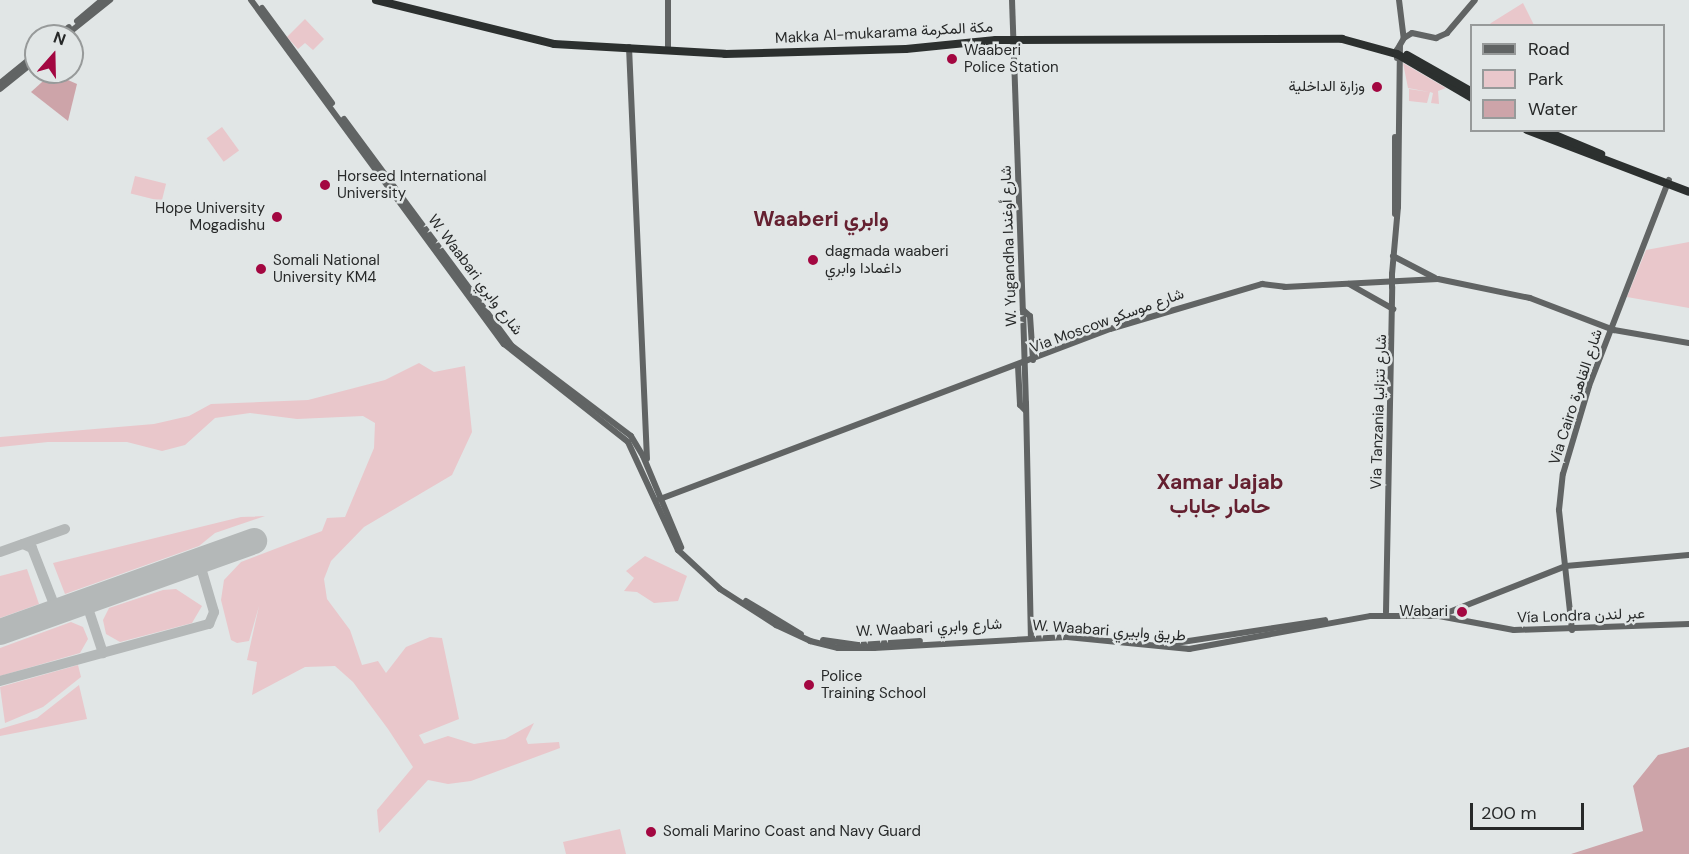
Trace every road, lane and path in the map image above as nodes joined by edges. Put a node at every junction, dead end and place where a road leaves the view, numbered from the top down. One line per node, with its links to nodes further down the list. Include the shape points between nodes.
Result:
1 (102, 0): 11 (main road)
2 (110, 0): 12 (main road)
3 (251, 0): 39 (main road, W. Waabari شارع وابري, via 504,344 618,430)
4 (256, 0): 39 (main road, W. Waabari شارع وابري, via 512,346 623,428 640,450)
5 (376, 0): 15 (highway, Makka Al-mukarama مكة المكرمة, via 554,44)
6 (395, 0): 15 (highway, Makka Al-mukarama مكة المكرمة, via 556,40)
7 (669, 0): 16 (main road)
8 (1012, 0): 13 (main road, W. Yugandha شارع أوغندا)
9 (1399, 0): 14 (main road)
10 (1475, 0): 14 (main road, via 1448,33 1436,38 1412,33)
11 (73, 24)
12 (80, 24)
13 (1014, 38): 16 (highway, Makka Al-mukarama مكة المكرمة, via 792,49); 17 (highway, Makka Al-mukarama مكة المكرمة, via 1328,35 1371,40); 33 (main road, W. Yugandha شارع أوغندا)
14 (1404, 38): 17 (main road, Via Tanzania شارع تنزانيا)
15 (629, 48): 16 (highway, Makka Al-mukarama مكة المكرمة); 39 (main road)
16 (668, 49)
17 (1399, 52): 22 (highway, Makka Al-mukarama مكة المكرمة); 29 (main road, Via Tanzania شارع تنزانيا)
18 (24, 66): 20 (main road)
19 (24, 68): 20 (main road)
20 (18, 72): 21 (main road); 23 (main road)
21 (0, 83)
22 (1452, 83): 24 (highway); 25 (highway)
23 (0, 89)
24 (1470, 91)
25 (1470, 96)
26 (1545, 134): 27 (highway)
27 (1668, 182): 28 (highway); 34 (main road, Via Cairo شارع القاهرة)
28 (1689, 190)
29 (1393, 256): 30 (main road); 32 (main road, Via Tanzania شارع تنزانيا, bridge)
30 (1438, 279): 31 (main road, Via Moscow شارع موسكو); 34 (main road, Via Moscow شارع موسكو, via 1530,298)
31 (1349, 284): 32 (main road); 36 (main road, Via Moscow شارع موسكو, via 1262,284 1137,320)
32 (1393, 309): 43 (main road, Via Tanzania شارع تنزانيا)
33 (1023, 310): 36 (main road, via 1030,316); 38 (main road, W. Yugandha شارع أوغندا, bridge)
34 (1611, 329): 35 (main road, Via Moscow شارع موسكو); 42 (main road, Via Cairo شارع القاهرة, via 1563,474 1559,510)
35 (1689, 343)
36 (1033, 360): 37 (main road, Via Moscow شارع موسكو)
37 (1018, 366): 38 (main road, via 1020,405); 40 (main road, Via Moscow شارع موسكو)
38 (1026, 411): 47 (main road, W. Yugandha شارع أوغندا)
39 (644, 467): 40 (main road, W. Waabari شارع وابري); 47 (main road, W. Waabari طريق وابيري, via 678,550 720,589 792,634 843,648)
40 (660, 500): 47 (main road, W. Waabari شارع وابري, via 681,547 705,573 808,636 860,645)
41 (1689, 555): 42 (main road)
42 (1566, 567): 44 (main road); 46 (main road, Via Cairo شارع القاهرة)
43 (1386, 612): 44 (main road, W. Waabari شارع وابري); 47 (main road, W. Waabari شارع وابري, via 1182,645)
44 (1439, 616): 46 (main road, Vía Londra عبر لندن, via 1515,630); 47 (main road, W. Waabari طريق وابيري, via 1371,616 1188,649)
45 (1689, 624): 46 (main road, Vía Londra عبر لندن)
46 (1572, 630)
47 (1031, 634)

